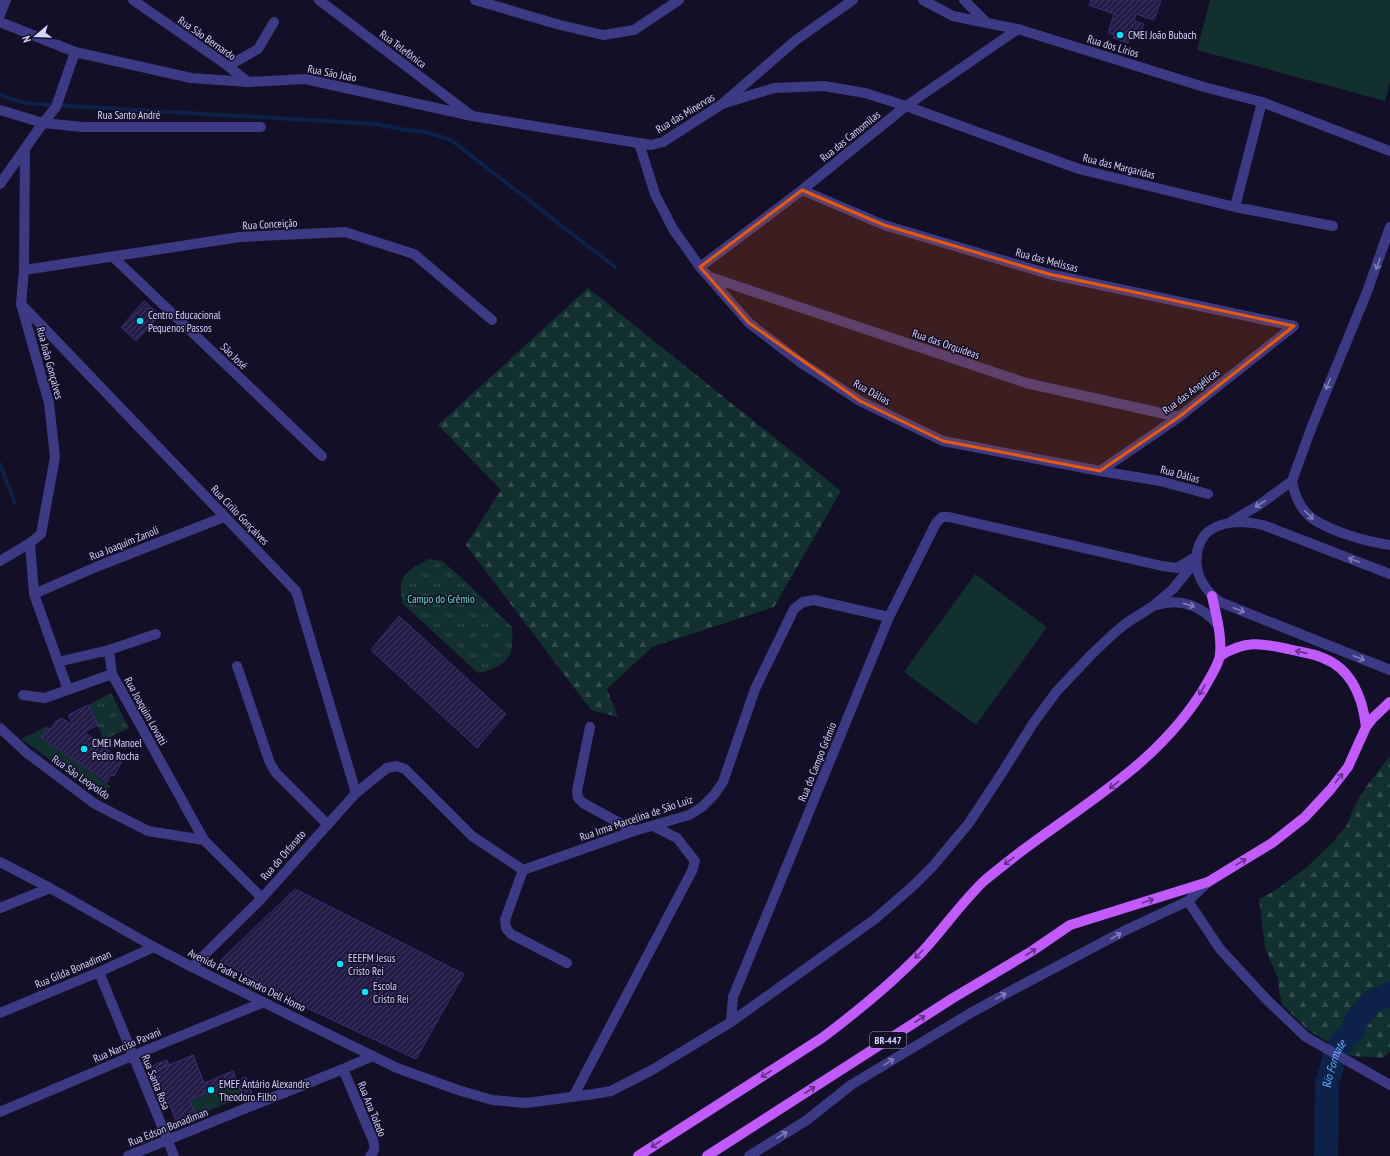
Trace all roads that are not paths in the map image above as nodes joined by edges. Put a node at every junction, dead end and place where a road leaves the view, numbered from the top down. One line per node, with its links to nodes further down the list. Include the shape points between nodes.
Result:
1 (6, 0): 10 (street)
2 (134, 0): 9 (street, Rua São Bernardo)
3 (319, 0): 22 (street, Rua Telefônica)
4 (475, 0): 5 (street, via 603,35 634,30)
5 (680, 0)
6 (853, 0): 19 (street, via 796,40)
7 (924, 0): 13 (street, Rua dos Lírios, via 953,16)
8 (964, 0): 13 (street)
9 (147, 4): 16 (street, Rua São Bernardo)
10 (0, 15)
11 (0, 22): 15 (street, Rua São João)
12 (274, 22): 16 (street, via 258,49)
13 (987, 23): 14 (street, Rua dos Lírios)
14 (1018, 29): 18 (street, Rua dos Lírios, via 1204,87); 20 (street, Rua das Camomilas)
15 (75, 52): 17 (street, Rua São João, via 191,78); 23 (street, via 56,107)
16 (228, 66): 17 (street, Rua São Bernardo)
17 (248, 82): 22 (street, Rua São João, via 305,79)
18 (1262, 102): 27 (street, Rua dos Lírios); 30 (street)
19 (722, 104): 20 (street, Rua das Minervas, via 774,88 824,86 865,93); 25 (street, Rua das Minervas, via 663,142 651,145)
20 (906, 106): 29 (street, Rua das Camomilas); 30 (street, Rua das Margaridas, via 1079,169)
21 (0, 110): 23 (street, Rua Santo André)
22 (472, 116): 25 (street, Rua São João)
23 (43, 123): 24 (street, Rua Santo André, via 83,127); 26 (street)
24 (261, 127)
25 (639, 143): 34 (street, Rua Dálias, via 655,194 673,229)
26 (26, 148): 28 (street); 35 (street, Rua João Gonçalves)
27 (1390, 150)
28 (0, 184)
29 (802, 190): 34 (street, Rua das Camomilas); 39 (street, Rua das Melissas, via 884,225 1049,274)
30 (1235, 207): 31 (street, Rua das Margaridas)
31 (1333, 226)
32 (1390, 227): 43 (street, one-way to 43, via 1368,292 1330,380)
33 (113, 257): 35 (street, Rua Conceição); 38 (street, Rua Conceição, via 240,237 345,232 414,254); 41 (street, São José)
34 (700, 267): 36 (street, Rua Dálias)
35 (24, 270): 37 (street, Rua João Gonçalves)
36 (710, 277): 40 (street, Rua das Orquídeas, via 1026,383); 42 (street, Rua Dálias, via 749,323 800,362 867,404 943,441)
37 (21, 304): 45 (street, Rua Cirilo Gonçalves); 47 (street, Rua João Gonçalves, via 48,403 55,457 41,534)
38 (492, 320)
39 (1294, 326): 40 (street, Rua das Angélicas)
40 (1179, 417): 42 (street, Rua das Angélicas)
41 (322, 456)
42 (1100, 471): 44 (street, Rua Dálias, via 1160,481)
43 (1292, 481): 46 (street, one-way to 46, via 1245,514); 48 (street, one-way to 48, via 1306,514 1319,524 1351,536)
44 (1208, 494)
45 (224, 516): 52 (street, Rua Joaquim Zanoli); 70 (street, Rua Cirilo Gonçalves, via 296,591)
46 (1215, 528): 49 (street, via 1200,542); 51 (street, one-way to 46, via 1263,525 1243,522)
47 (30, 544): 50 (street, Rua João Gonçalves); 52 (street)
48 (1390, 545)
49 (1197, 556): 53 (street, via 1200,580); 54 (street, via 1182,579); 55 (street, Rua do Campo Grêmio, via 1177,568 1162,566 942,517 936,523)
50 (0, 561)
51 (1390, 574)
52 (34, 594): 60 (street)
53 (1212, 596): 56 (main road); 62 (street, one-way to 62, via 1220,602)
54 (1154, 606): 56 (street, one-way to 56, via 1172,602 1191,605 1206,613); 88 (street, Avenida Padre Leandro Dell Homo, via 1112,635 1057,691 969,823 913,886 875,919)
55 (889, 618): 72 (street, Rua Irma Marcelina de São Luiz, via 814,600 803,602 794,609 755,690 723,782 702,807 689,815); 88 (street, Rua do Campo Grêmio, via 733,997)
56 (1218, 625): 59 (main road)
57 (156, 634): 58 (street)
58 (109, 650): 60 (street); 63 (street)
59 (1220, 656): 68 (main road, one-way to 59, via 1361,701 1352,683 1340,668 1325,658 1255,643 1236,647); 99 (main road, one-way to 99, via 1212,675 1190,708 1151,753 1119,782 1001,867 874,997 822,1038)
60 (58, 662): 64 (street)
61 (237, 666): 71 (street, via 270,763 276,773)
62 (1390, 670)
63 (112, 674): 64 (street, Rua Joaquim Lovatti); 74 (street, Rua Joaquim Lovatti)
64 (68, 690): 65 (street, Rua Joaquim Lovatti, via 45,698)
65 (23, 695)
66 (1390, 702): 68 (main road)
67 (590, 726): 73 (street, via 576,792 578,798)
68 (1366, 727): 77 (main road, one-way to 68, via 1272,843 1305,818 1348,767)
69 (0, 728): 74 (street, Rua São Leopoldo, via 27,753 95,804 148,831)
70 (356, 793): 71 (street, Rua do Orfanato); 76 (street, Rua do Orfanato, via 387,768 396,766 405,769 472,836)
71 (327, 824): 79 (street, Rua do Orfanato)
72 (653, 826): 73 (street, Rua Irma Marcelina de São Luiz); 93 (street, via 677,838 695,861)
73 (634, 832): 76 (street, Rua Irma Marcelina de São Luiz)
74 (204, 840): 79 (street, Rua Joaquim Lovatti)
75 (0, 862): 78 (street, Avenida Padre Leandro Dell Homo)
76 (523, 870): 83 (street, via 504,920 506,928 511,934)
77 (1208, 882): 80 (street); 100 (main road, BR-447, one-way to 77, via 1070,925)
78 (50, 888): 81 (street); 82 (street, Avenida Padre Leandro Dell Homo)
79 (262, 898): 84 (street, Rua do Orfanato)
80 (1188, 901): 92 (street, via 1220,950 1306,1037); 101 (street, one-way to 80, via 807,1120 851,1085 969,1014 1126,930)
81 (0, 908)
82 (154, 947): 84 (street, Avenida Padre Leandro Dell Homo); 85 (street, Rua Gilda Bonadiman)
83 (567, 963)
84 (192, 967): 86 (street, Avenida Padre Leandro Dell Homo)
85 (99, 972): 87 (street, Rua Gilda Bonadiman); 89 (street, Rua Santa Rosa)
86 (264, 1002): 89 (street, Rua Narciso Pavani); 90 (street, Avenida Padre Leandro Dell Homo)
87 (0, 1013)
88 (731, 1022): 93 (street, Avenida Padre Leandro Dell Homo, via 652,1070 611,1091)
89 (132, 1056): 94 (street, Rua Narciso Pavani); 95 (street, Rua Santa Rosa)
90 (373, 1056): 91 (street, Rua Edson Bonadiman); 93 (street, Avenida Padre Leandro Dell Homo, via 397,1068 492,1100 526,1103)
91 (343, 1069): 95 (street, Rua Edson Bonadiman); 98 (street, Rua Ana Toledo, via 373,1140 375,1148)
92 (1390, 1085)
93 (574, 1097)
94 (0, 1112)
95 (167, 1140): 96 (street, Rua Edson Bonadiman); 97 (street, Rua Santa Rosa)
96 (128, 1156)
97 (174, 1156)
98 (370, 1156)
99 (638, 1156)
100 (707, 1156)
101 (749, 1156)

